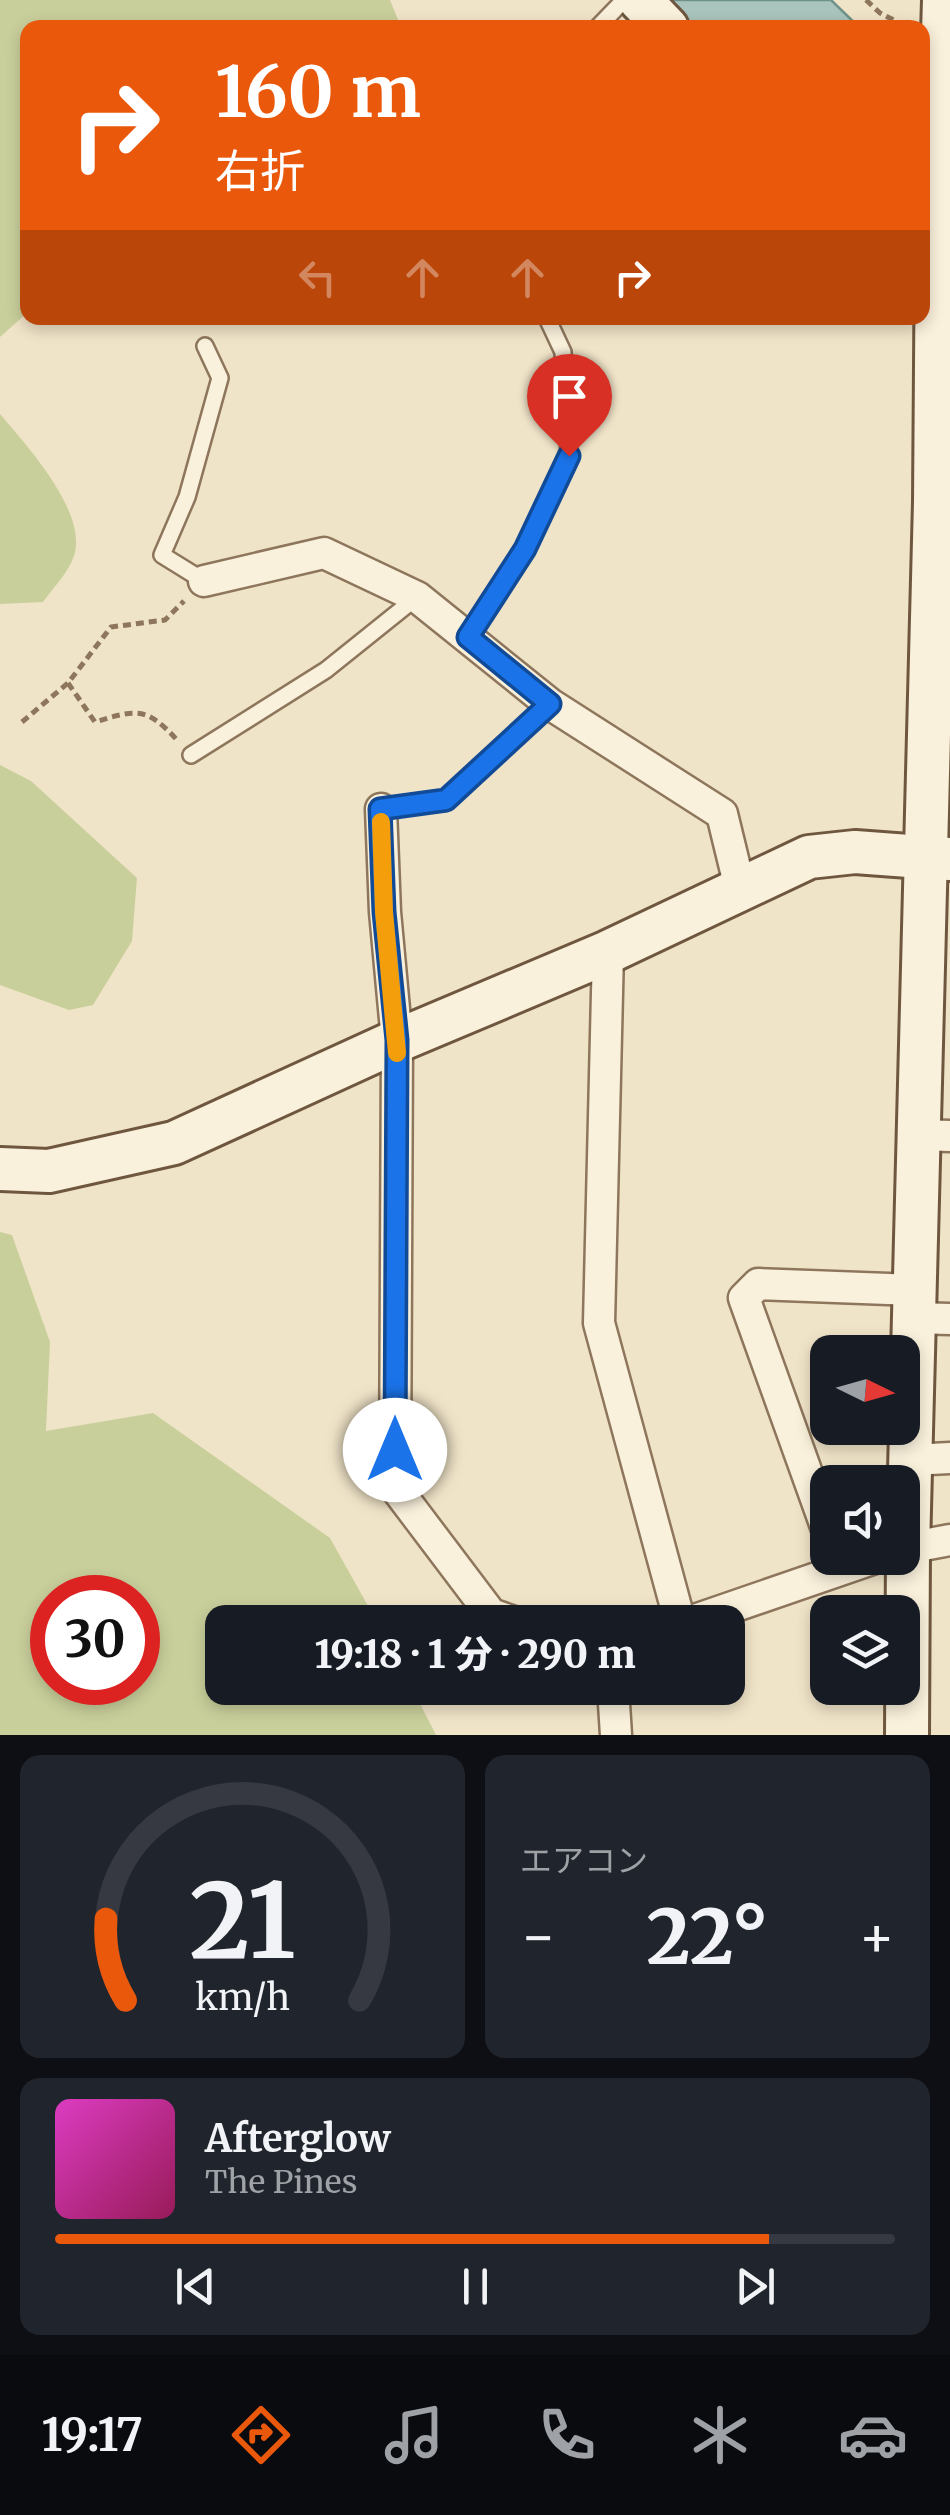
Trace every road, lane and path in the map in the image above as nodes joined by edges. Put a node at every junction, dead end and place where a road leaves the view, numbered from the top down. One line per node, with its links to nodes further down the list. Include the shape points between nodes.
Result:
1 (624, 0): 5 (lane)
2 (640, 0): 6 (street)
3 (866, 0): 7 (path)
4 (944, 0): 8 (street)
5 (604, 20)
6 (659, 20)
7 (894, 20)
8 (933, 39): 9 (street)
9 (933, 234): 20 (street)
10 (550, 325): 14 (lane, via 564,352 569,456 525,549)
11 (205, 346): 12 (lane, via 220,378 187,497 162,555)
12 (204, 581): 13 (street, via 324,554); 15 (path, via 165,620 111,627)
13 (416, 597): 14 (street); 18 (lane, via 326,670)
14 (468, 637): 16 (street)
15 (68, 683): 17 (path); 18 (path, via 95,722 126,712 156,716)
16 (550, 704): 19 (lane, via 446,800); 21 (street, via 722,814)
17 (22, 722)
18 (191, 755)
19 (380, 809): 23 (street)
20 (938, 859): 21 (street, via 854,852 809,857); 24 (street)
21 (740, 888): 22 (street)
22 (608, 952): 23 (street); 36 (street, via 599,1323)
23 (397, 1040): 26 (street, via 174,1143 49,1171); 35 (street, via 395,1487)
24 (935, 1063): 25 (street)
25 (934, 1136): 27 (street)
26 (0, 1169)
27 (926, 1309): 28 (street); 29 (street, via 758,1284 744,1298)
28 (930, 1459): 30 (street)
29 (810, 1482)
30 (920, 1486)
31 (950, 1540): 32 (street)
32 (920, 1547)
33 (810, 1574): 37 (street)
34 (897, 1575): 40 (street)
35 (484, 1605)
36 (675, 1605)
37 (732, 1605)
38 (614, 1705): 39 (street)
39 (616, 1735)
40 (907, 1735)

